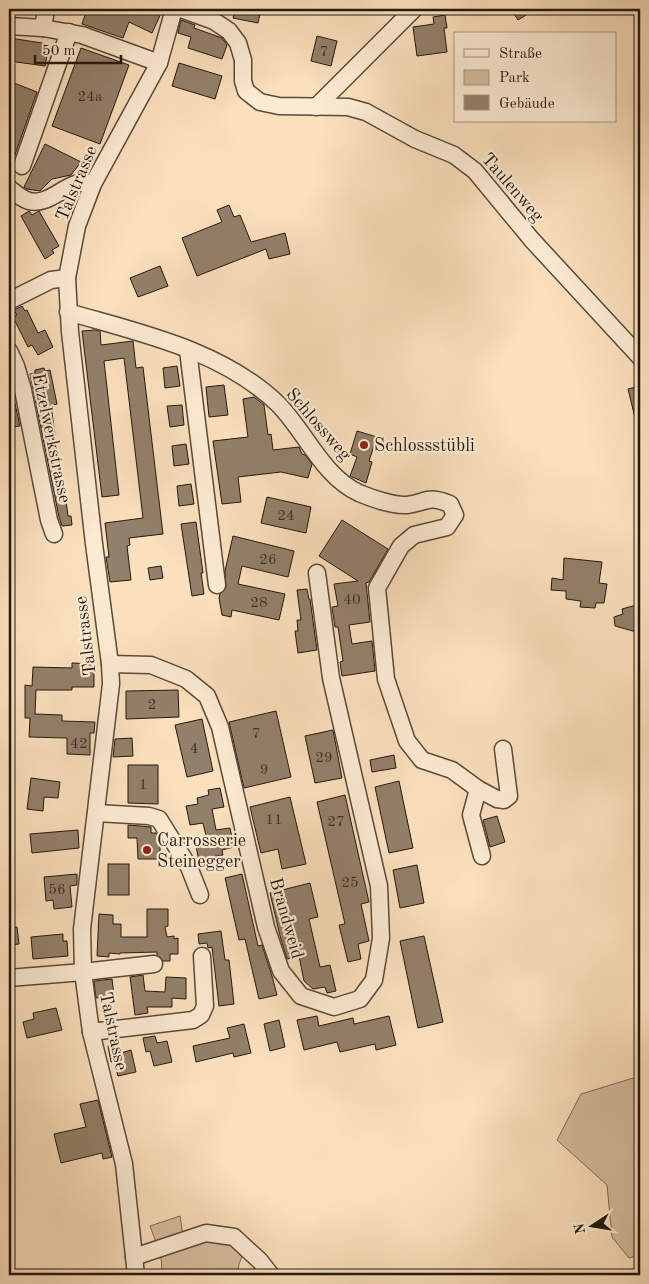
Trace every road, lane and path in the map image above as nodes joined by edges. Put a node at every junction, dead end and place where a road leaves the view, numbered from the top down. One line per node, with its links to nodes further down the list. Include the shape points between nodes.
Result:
1 (46, 9): 6 (street)
2 (174, 9): 8 (street, Talstrasse)
3 (180, 9): 9 (street, Taulenweg, via 214,21 229,31 238,43 243,60 246,91 260,102)
4 (414, 9): 9 (street)
5 (9, 26): 6 (street)
6 (43, 28): 7 (street)
7 (69, 32): 8 (street); 10 (street)
8 (159, 63): 11 (street, Talstrasse)
9 (316, 107): 18 (street, Taulenweg, via 348,107 366,112 415,139 454,154 476,170 532,240)
10 (22, 166)
11 (93, 184): 12 (street, via 80,182 42,201 30,202); 13 (street, Talstrasse, via 77,226)
12 (9, 188)
13 (67, 278): 14 (street, via 51,280); 15 (street, Talstrasse)
14 (9, 301)
15 (68, 312): 16 (street, Schlossweg, via 165,340); 22 (street, Talstrasse)
16 (188, 350): 21 (street); 24 (street, Schlossweg, via 221,364 278,404 323,463 358,492 406,505 437,498 450,504 455,515 446,527 414,535 401,546 377,588 385,670 407,741 422,760 452,770)
17 (9, 351): 19 (street, Etzelwerkstrasse, via 23,390)
18 (640, 357)
19 (54, 534)
20 (317, 573): 22 (street, Brandweid, via 331,678 379,886 381,938 374,980 360,999 334,1007 302,996 281,971 266,927 220,727 207,696 186,679 150,665)
21 (217, 585)
22 (110, 664): 25 (street, Talstrasse, via 111,684)
23 (503, 748): 24 (street, Schlossweg, via 509,796 504,800 496,799)
24 (478, 789): 26 (street, via 471,815)
25 (96, 813): 27 (street, via 159,819 189,867); 30 (street, Talstrasse, via 82,930)
26 (482, 856)
27 (200, 895)
28 (202, 956): 32 (street, via 205,1006 201,1015 193,1020)
29 (154, 964): 30 (street)
30 (83, 972): 31 (street); 32 (street, Talstrasse)
31 (9, 978)
32 (90, 1032): 33 (street, Talstrasse, via 124,1164)
33 (134, 1257): 34 (street, Talstrasse); 35 (street, via 206,1233 234,1237)
34 (136, 1275)
35 (271, 1275)

